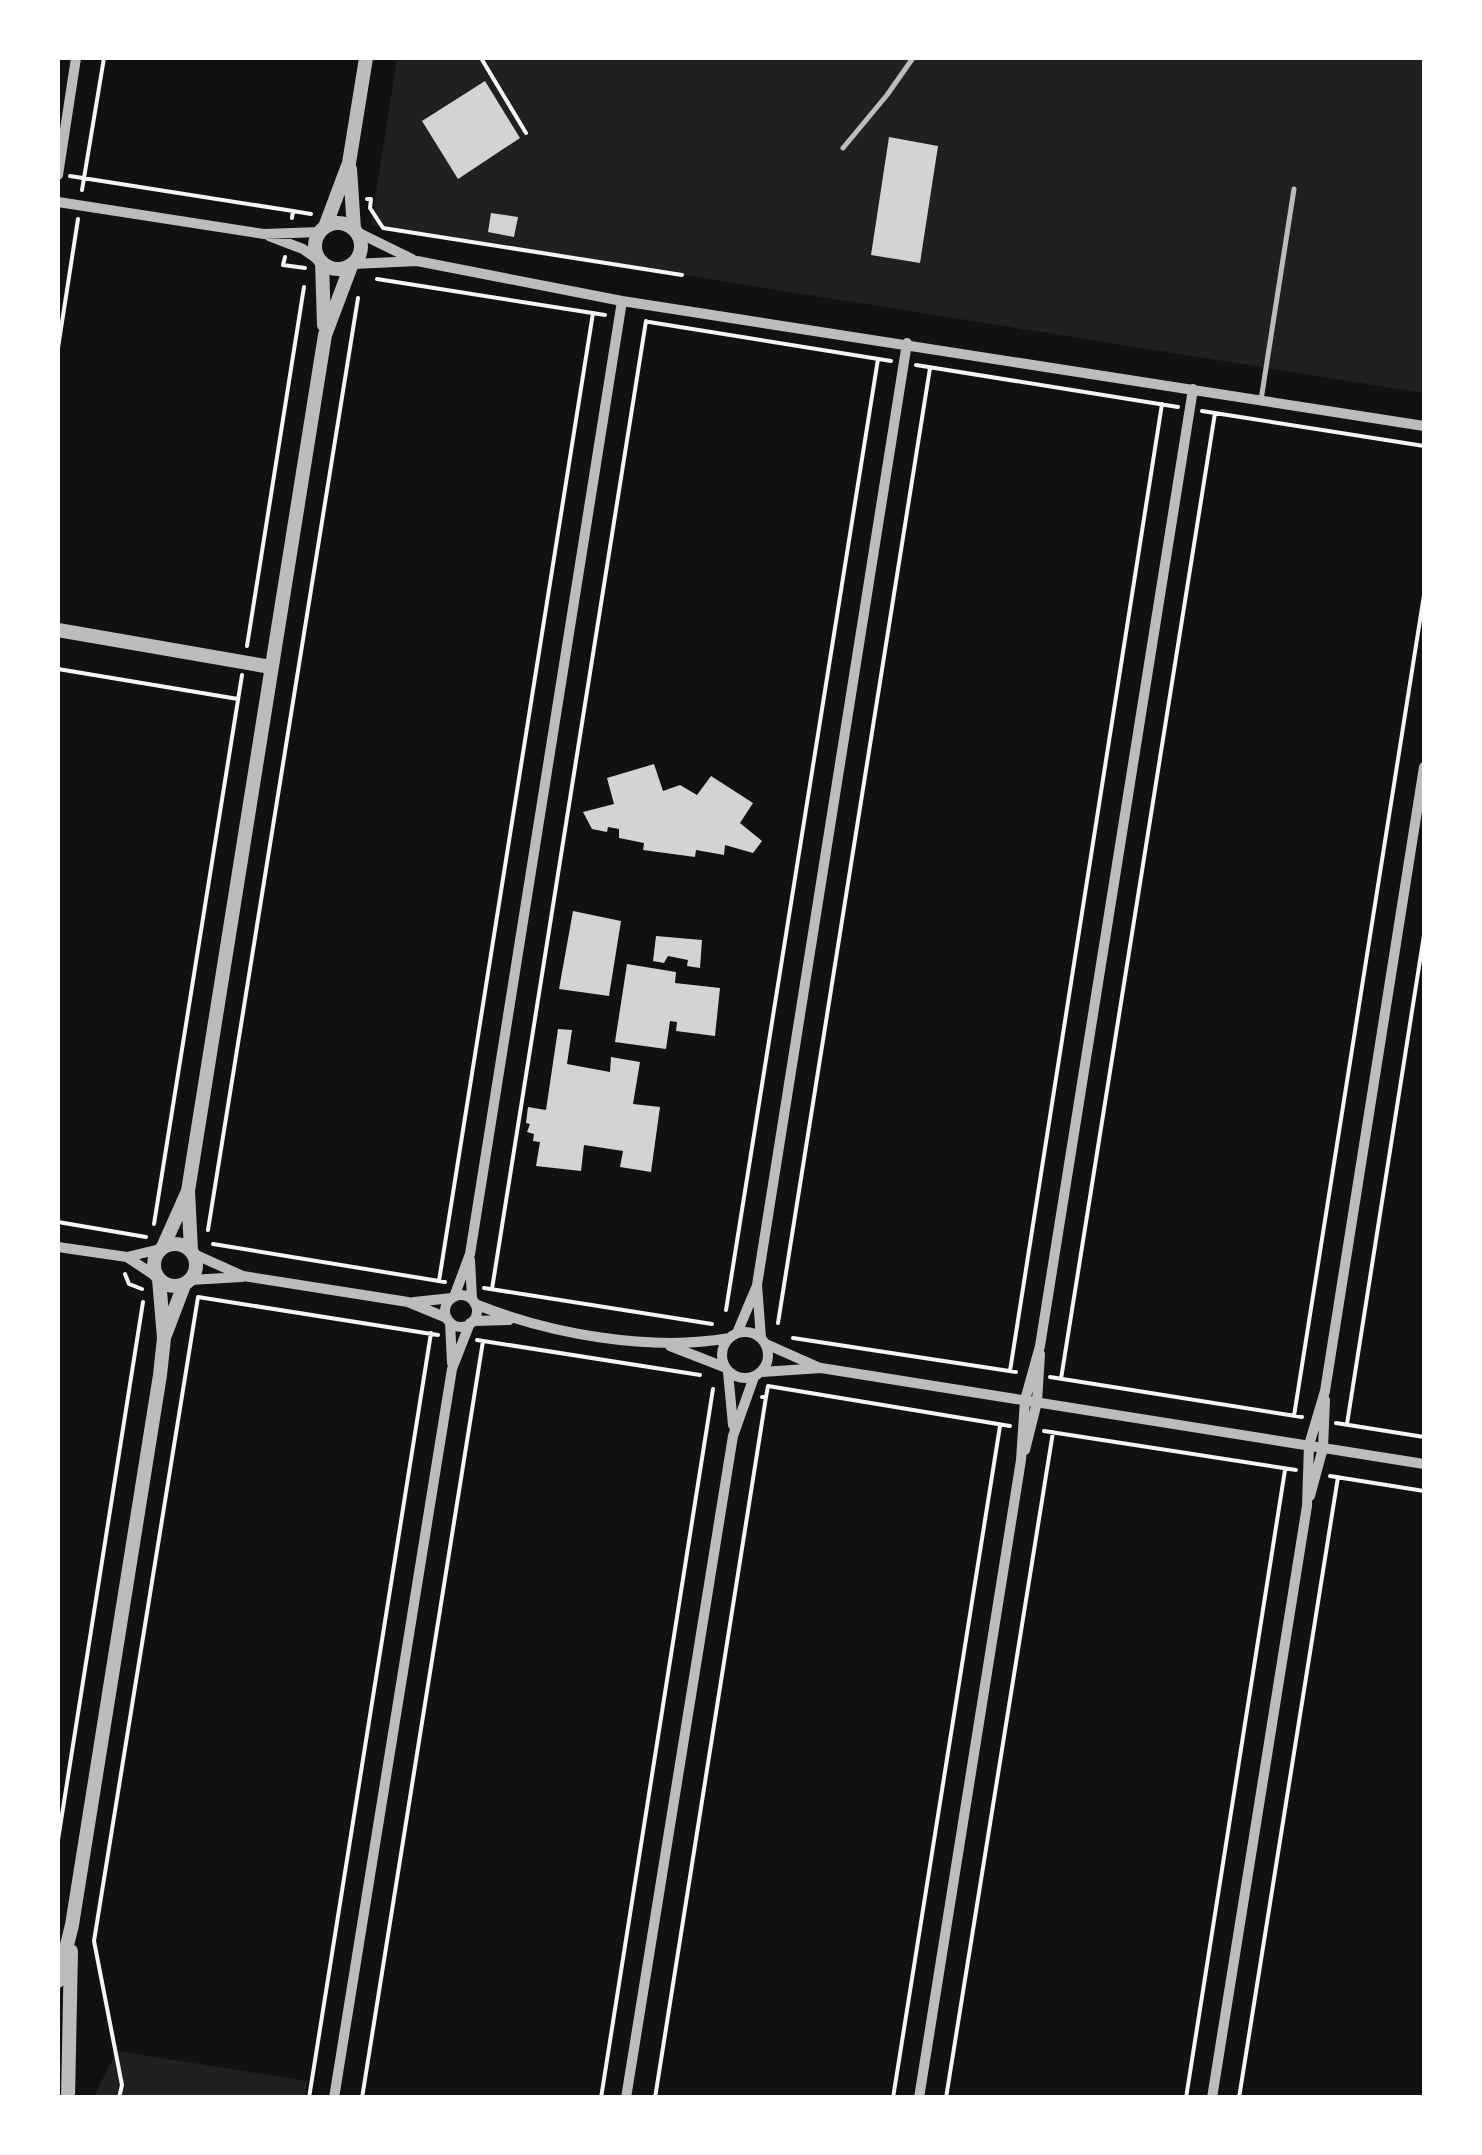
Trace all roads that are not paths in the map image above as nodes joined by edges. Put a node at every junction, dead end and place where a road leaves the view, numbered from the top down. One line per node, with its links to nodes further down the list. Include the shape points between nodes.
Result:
1 (76, 58): 6 (street)
2 (366, 58): 5 (street)
3 (913, 58): 4 (lane)
4 (843, 148)
5 (349, 163): 9 (street); 10 (street)
6 (58, 174)
7 (1294, 189): 19 (lane)
8 (58, 202): 11 (street)
9 (323, 229): 10 (street, via 337,223); 11 (street); 13 (street, via 315,243)
10 (355, 230): 12 (street); 14 (street, via 362,245)
11 (264, 234): 13 (street)
12 (418, 261): 14 (street); 15 (street)
13 (321, 262): 14 (street); 16 (street)
14 (352, 265): 16 (street)
15 (622, 300): 17 (street); 34 (street)
16 (325, 335): 24 (street)
17 (907, 343): 18 (street); 35 (street)
18 (1193, 389): 19 (street); 50 (street)
19 (1261, 400): 20 (street)
20 (1424, 426)
21 (58, 630): 23 (street)
22 (58, 639): 23 (street)
23 (237, 661): 24 (street)
24 (271, 667): 26 (street)
25 (1424, 767): 51 (street)
26 (188, 1190): 28 (street); 29 (street)
27 (58, 1246): 30 (street)
28 (161, 1248): 29 (street, via 174,1243); 30 (street); 32 (street, via 154,1262)
29 (193, 1252): 31 (street); 33 (street, via 196,1268)
30 (127, 1257): 32 (street)
31 (244, 1276): 33 (street); 37 (street)
32 (158, 1278): 33 (street, via 170,1286); 43 (street)
33 (187, 1282): 43 (street)
34 (465, 1285): 36 (street); 38 (street)
35 (758, 1285): 42 (street); 45 (street)
36 (453, 1298): 37 (street); 38 (street); 39 (street, via 445,1309)
37 (408, 1302): 39 (street)
38 (473, 1302): 40 (street); 41 (street)
39 (448, 1320): 41 (street, via 458,1326); 44 (street)
40 (515, 1320): 41 (street); 46 (street)
41 (472, 1322): 44 (street)
42 (733, 1336): 45 (street, via 750,1332); 46 (street); 48 (street, via 722,1348)
43 (164, 1338): 57 (street)
44 (456, 1338): 61 (street)
45 (764, 1341): 47 (street); 49 (street, via 768,1359)
46 (663, 1343): 48 (street)
47 (821, 1368): 49 (street); 50 (street)
48 (727, 1370): 49 (street, via 740,1378); 52 (street)
49 (758, 1375): 52 (street)
50 (1031, 1401): 53 (street); 63 (street)
51 (1321, 1420): 53 (street); 54 (street)
52 (734, 1436): 62 (street)
53 (1309, 1445): 54 (street); 56 (street)
54 (1323, 1448): 55 (street); 56 (street)
55 (1424, 1464)
56 (1307, 1506): 64 (street)
57 (72, 1925): 58 (street); 59 (street)
58 (58, 1982)
59 (64, 2011): 60 (street)
60 (68, 2098)
61 (334, 2098)
62 (626, 2098)
63 (919, 2098)
64 (1212, 2098)

